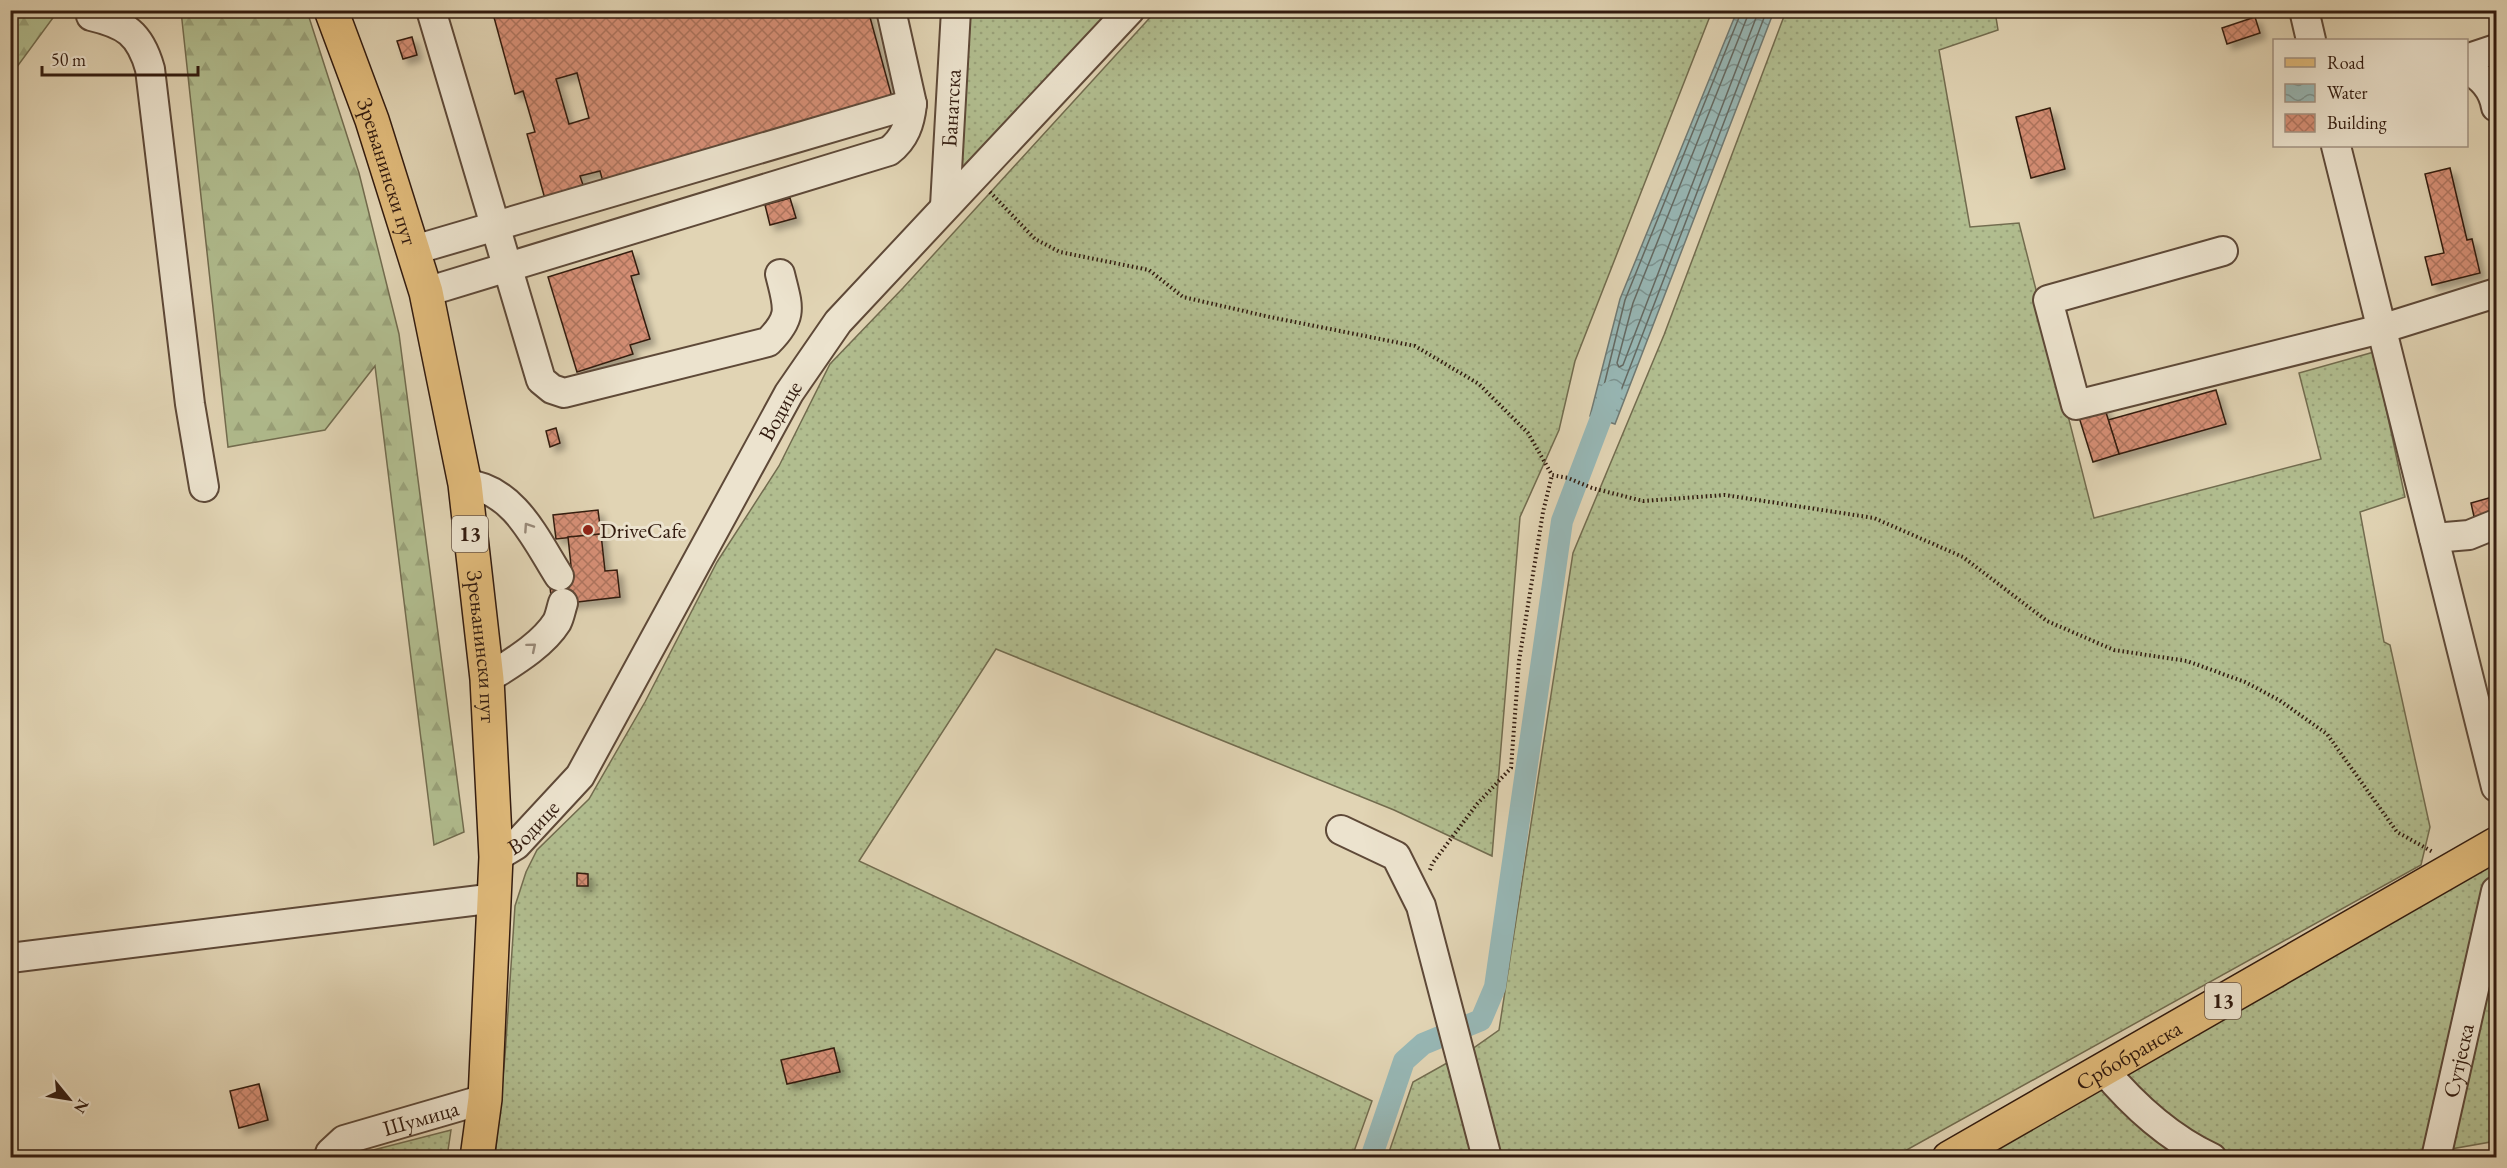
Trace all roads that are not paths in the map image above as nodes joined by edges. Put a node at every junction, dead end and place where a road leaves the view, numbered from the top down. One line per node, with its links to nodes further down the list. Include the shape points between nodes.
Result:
1 (331, 10): 19 (main road, Зрењанински пут / 13)
2 (431, 10): 17 (street)
3 (891, 10): 12 (street)
4 (956, 10): 16 (street, Банатска)
5 (1130, 10): 16 (street, Водице)
6 (2304, 10): 8 (street)
7 (91, 16): 27 (street, via 117,22 128,31 143,50 150,69 190,404)
8 (2311, 39)
9 (2496, 49): 10 (street)
10 (2468, 58)
11 (2468, 70): 13 (street, via 2494,93)
12 (912, 104): 15 (street); 18 (street, via 903,136 889,151)
13 (2496, 107)
14 (2336, 147): 25 (street)
15 (635, 187): 17 (street); 18 (street)
16 (945, 206): 34 (street, Водице, via 838,322 789,393 580,776 516,845)
17 (496, 226): 19 (street); 21 (street)
18 (648, 226): 21 (street)
19 (414, 250): 23 (main road, Зрењанински пут / 13)
20 (2223, 251): 25 (street, via 2048,300 2076,405)
21 (508, 267): 22 (street, via 541,380 564,393 768,342 788,310); 23 (street)
22 (780, 274)
23 (426, 292): 26 (main road, Зрењанински пут / 13)
24 (2496, 293): 25 (street)
25 (2381, 329): 29 (street)
26 (465, 484): 30 (main road, Зрењанински пут / 13); 30 (street, one-way to 26, via 544,637 557,621 561,590 529,525 484,489)
27 (204, 487)
28 (2496, 524): 29 (street, via 2469,535)
29 (2434, 538): 31 (street)
30 (487, 679): 34 (main road, Зрењанински пут / 13)
31 (2496, 787)
32 (1341, 830): 42 (street, via 1396,856 1421,906)
33 (2496, 844): 38 (main road, Србобранска / 13)
34 (496, 857): 36 (main road, Зрењанински пут / 13)
35 (2496, 891): 45 (street, Сутјеска)
36 (496, 898): 37 (street); 39 (main road, Зрењанински пут / 13)
37 (10, 958)
38 (2103, 1069): 43 (main road, Србобранска / 13); 44 (street, via 2150,1117)
39 (485, 1099): 40 (street, Шумица, via 344,1140); 41 (main road, Зрењанински пут / 13)
40 (329, 1158)
41 (477, 1158)
42 (1487, 1158)
43 (1949, 1158)
44 (2212, 1158)
45 (2436, 1158)

